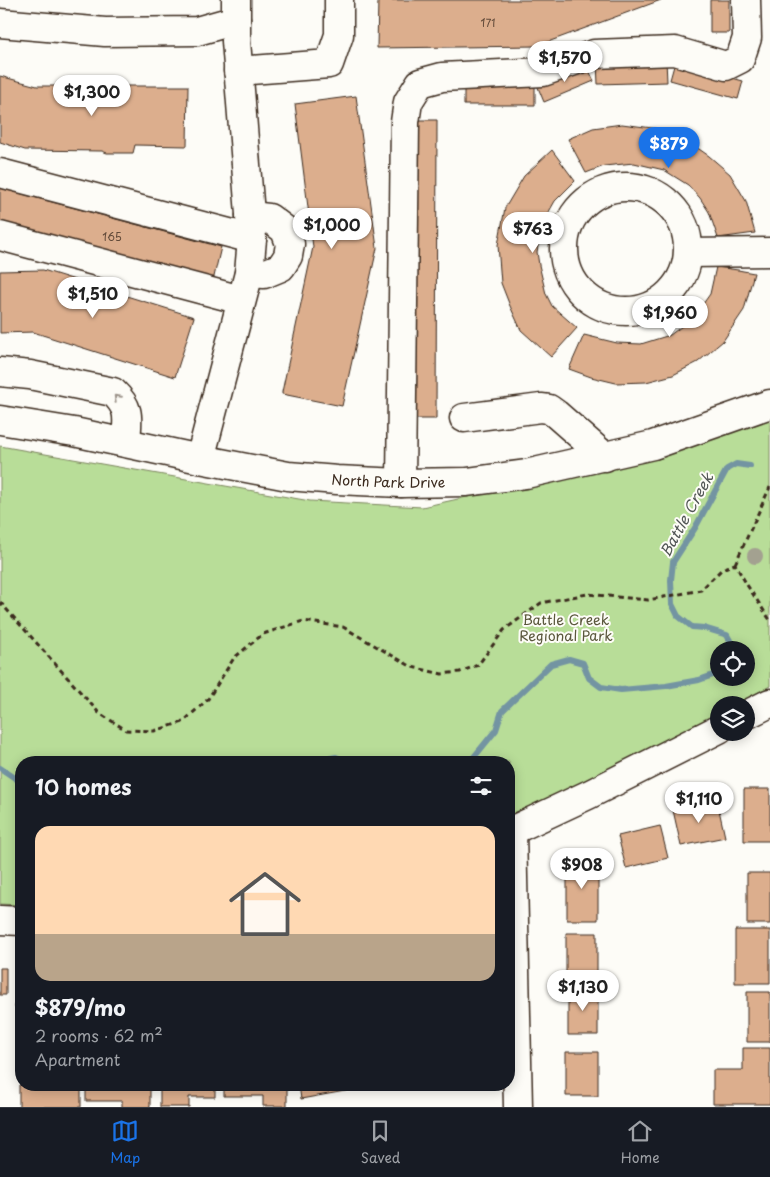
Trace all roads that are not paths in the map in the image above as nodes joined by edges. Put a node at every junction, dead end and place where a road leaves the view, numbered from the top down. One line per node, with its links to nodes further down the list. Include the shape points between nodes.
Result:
1 (339, 0): 5 (street, via 340,35 329,64)
2 (746, 0): 20 (street, via 747,38 740,59 726,66 675,51 594,54 543,72 442,77 420,83 408,102 405,122)
3 (236, 10): 4 (street, via 197,32 105,32); 5 (street)
4 (0, 23)
5 (238, 71): 7 (street)
6 (0, 173): 7 (street)
7 (251, 227): 11 (street); 11 (street, via 269,218 285,230 290,244 288,256 281,267 264,274)
8 (0, 236): 12 (street)
9 (770, 252): 10 (street)
10 (688, 253): 10 (street, via 683,273 671,291 654,304 633,310 612,310 592,301 576,286 566,267 564,245 569,224 581,206 598,193 619,187 640,188 660,197 676,212 686,231)
11 (249, 273): 12 (street)
12 (241, 300): 19 (street)
13 (0, 372): 17 (street, one-way to 13, via 128,413 122,400 113,392)
14 (770, 404): 18 (street, North Park Drive, via 653,445)
15 (464, 418): 18 (street, via 549,409)
16 (0, 420): 17 (street, North Park Drive)
17 (126, 443): 19 (street, North Park Drive)
18 (605, 457): 20 (street, North Park Drive, via 526,474 467,482)
19 (200, 459): 20 (street, North Park Drive, via 288,476)
20 (401, 483)
21 (770, 703): 22 (street)
22 (755, 710)
23 (710, 734): 24 (street)
24 (515, 829)
25 (0, 920): 26 (street)
26 (15, 921)
27 (515, 1004): 28 (street)
28 (518, 1107)

